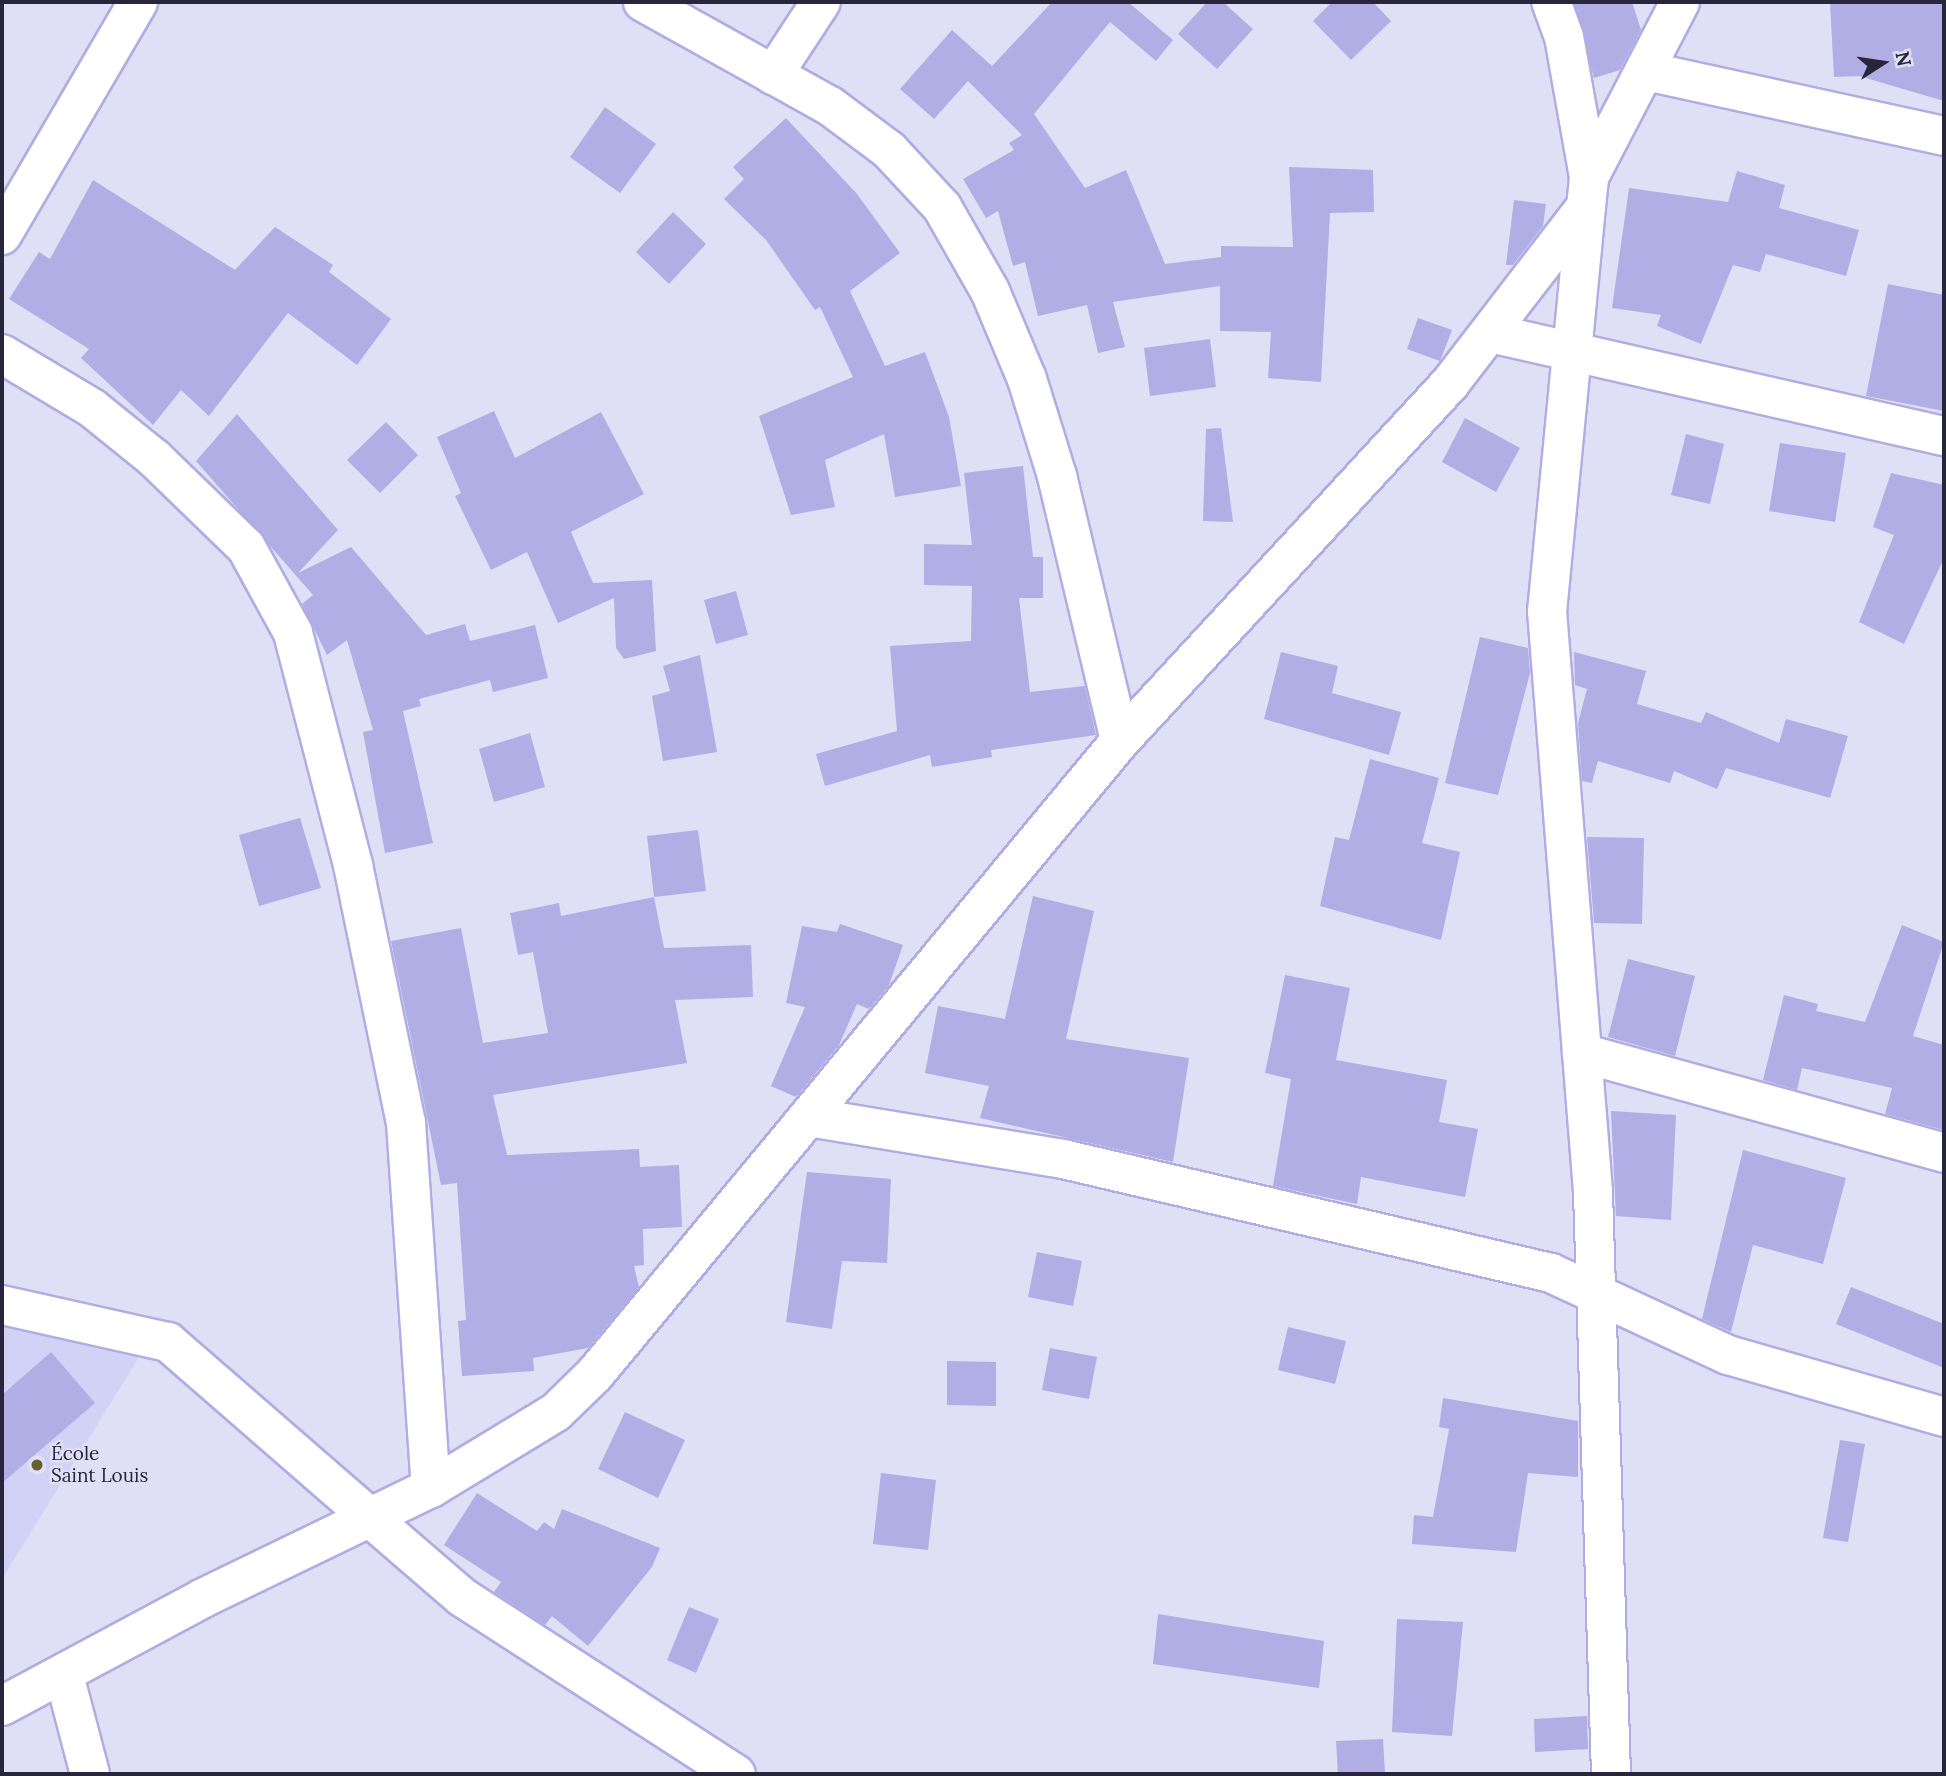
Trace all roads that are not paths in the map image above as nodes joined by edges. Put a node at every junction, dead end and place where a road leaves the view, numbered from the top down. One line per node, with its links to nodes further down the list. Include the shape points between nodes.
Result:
1 (138, 2): 10 (street)
2 (643, 2): 7 (street)
3 (821, 2): 7 (street)
4 (1551, 2): 9 (street, via 1564,37)
5 (1680, 2): 6 (street)
6 (1646, 71): 8 (street); 9 (street)
7 (773, 75): 15 (street, via 889,150 942,207 990,291 1057,476)
8 (1944, 136)
9 (1588, 192): 11 (street); 12 (street)
10 (2, 235)
11 (1490, 333): 12 (street); 15 (street, via 1212,648)
12 (1577, 352): 14 (street); 16 (street, via 1547,611)
13 (2, 354): 22 (street, via 92,408 154,458 246,547 293,633 353,865 406,1123)
14 (1944, 436)
15 (1120, 740): 17 (street)
16 (1581, 1053): 18 (street); 19 (street)
17 (809, 1117): 19 (street, via 1063,1158 1388,1232); 22 (street, via 595,1374 556,1412)
18 (1944, 1153)
19 (1596, 1288): 21 (street, via 1728,1355); 28 (street)
20 (2, 1305): 23 (street, via 168,1342)
21 (1944, 1417)
22 (431, 1488): 23 (street)
23 (367, 1515): 24 (street); 27 (street, via 462,1597)
24 (64, 1675): 25 (street); 26 (street)
25 (2, 1706)
26 (90, 1774)
27 (736, 1774)
28 (1611, 1774)

